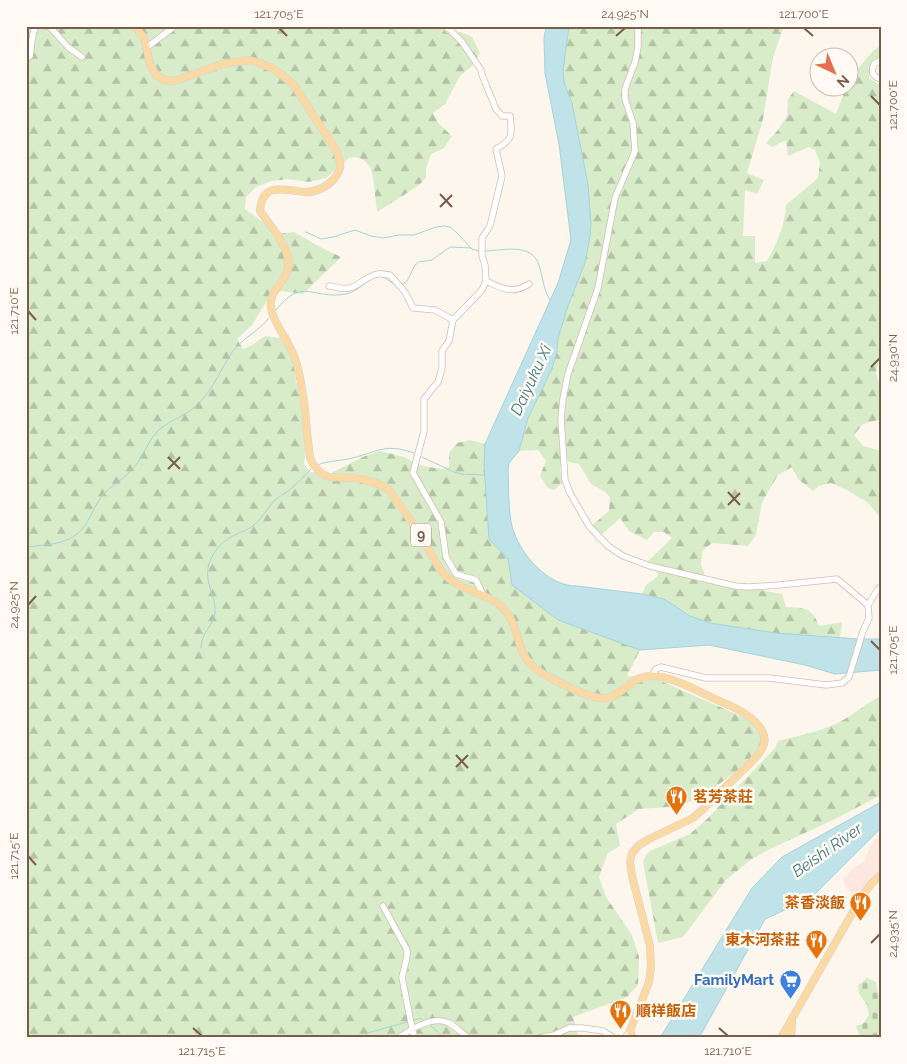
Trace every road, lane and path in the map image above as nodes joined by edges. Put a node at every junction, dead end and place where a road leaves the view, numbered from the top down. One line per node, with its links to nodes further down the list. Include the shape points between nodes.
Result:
1 (36, 26): 9 (street, via 30,56)
2 (46, 26): 8 (street)
3 (135, 26): 7 (main road, 9, via 144,38)
4 (175, 26): 7 (street)
5 (446, 26): 12 (street, via 462,42 481,70 496,109 502,116 510,116 510,139 496,149 502,176 490,226 482,238)
6 (638, 26): 18 (street, via 635,62 625,89 635,151 615,198 598,288 568,374 563,399 565,480 570,493 589,526 623,556 650,566 735,586 837,579)
7 (146, 48): 17 (main road, 9, via 156,75 164,80 175,81 222,64 250,60 274,69 293,84 336,150 340,166 331,182 315,191 275,189 260,204 260,211 281,240 288,259 285,277 271,295 271,310 298,369 310,458 323,475 367,479 390,491 446,576 456,584)
8 (82, 57)
9 (26, 58)
10 (881, 60): 11 (street, via 871,71)
11 (881, 79)
12 (486, 282): 13 (street, via 509,290 522,289); 15 (street)
13 (529, 284)
14 (329, 286): 15 (street, via 351,288 378,274 390,275 405,292 413,308 435,310)
15 (453, 320): 17 (street, via 449,341 442,351 438,382 424,399 424,431 414,472 441,522 446,557 456,574 476,580)
16 (881, 588): 18 (street)
17 (483, 595): 19 (main road, 9, via 500,605 509,616 530,665 566,686 590,696 608,698 636,679)
18 (868, 605): 19 (street, via 868,618 849,677 842,683 826,685 770,678 706,678 661,667)
19 (652, 676): 24 (main road, via 686,685 736,708 759,726 765,739 757,756 693,818 649,839 632,853 632,876 650,946 651,967)
20 (881, 876): 22 (main road, via 862,896)
21 (383, 906): 23 (street, via 407,950 402,977)
22 (792, 1019): 31 (main road); 32 (main road)
23 (412, 1028): 25 (street); 26 (street); 27 (street, via 441,1021 449,1023)
24 (632, 1034): 30 (street)
25 (398, 1038)
26 (415, 1038)
27 (468, 1038)
28 (538, 1038): 29 (street, via 569,1028 583,1028 603,1031)
29 (614, 1038)
30 (625, 1038)
31 (781, 1038)
32 (791, 1038)

